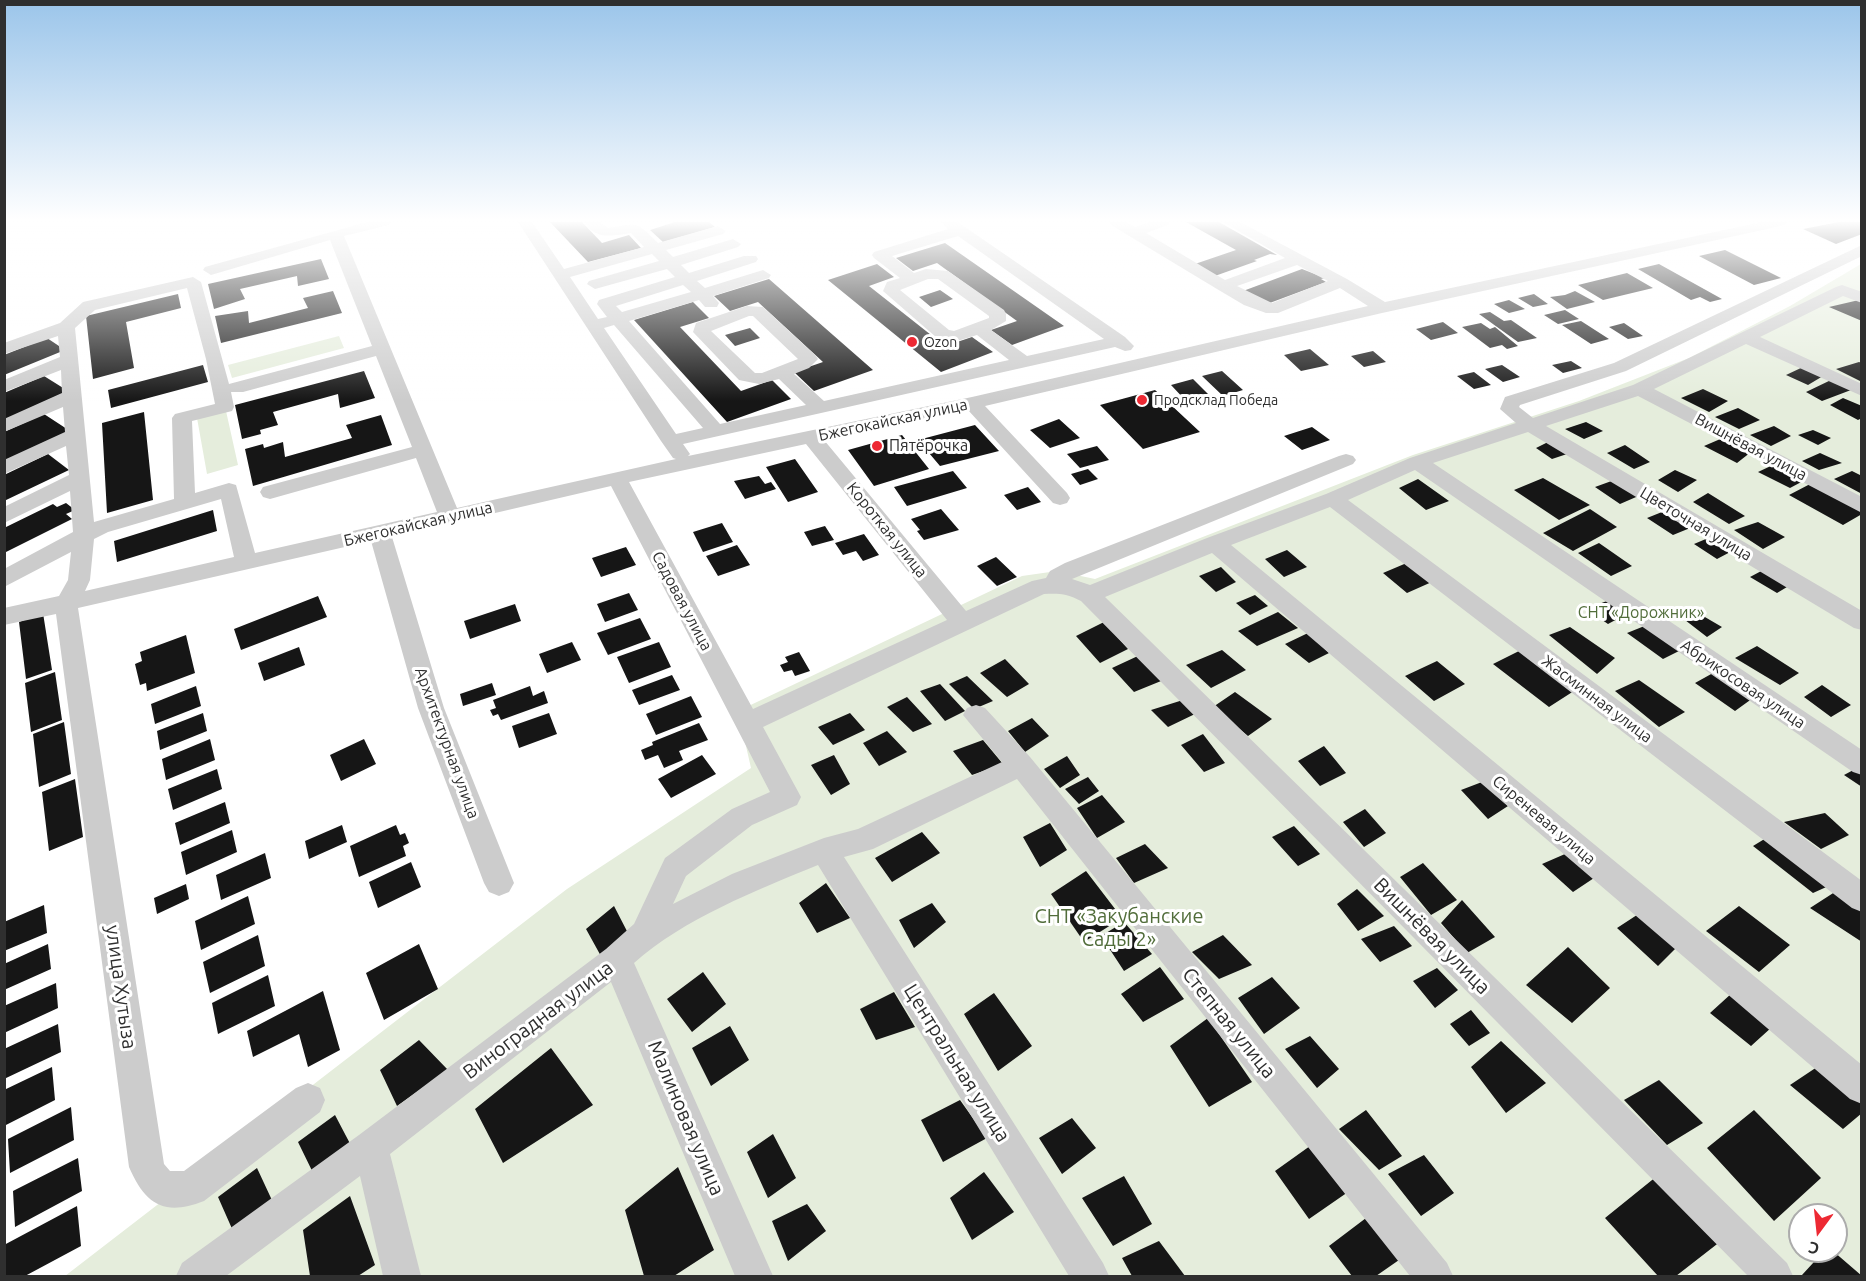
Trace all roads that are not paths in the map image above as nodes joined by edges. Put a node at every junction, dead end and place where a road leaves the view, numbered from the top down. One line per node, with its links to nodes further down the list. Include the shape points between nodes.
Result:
1 (355, 282): 30 (street)
2 (565, 282): 23 (street)
3 (603, 282): 15 (street)
4 (673, 282): 22 (street, via 608,301 605,306)
5 (690, 282): 17 (street)
6 (741, 282): 17 (street)
7 (903, 282): 25 (street, via 893,285 891,291 943,334 954,337)
8 (953, 282): 25 (street, via 998,314 997,321)
9 (1034, 282): 28 (street)
10 (1216, 282): 16 (street)
11 (1235, 282): 16 (street)
12 (1341, 282): 19 (street); 20 (street)
13 (1504, 282): 19 (street, Бжегокайская улица)
14 (1796, 282): 44 (street, Цветочная улица, via 1620,367 1512,401 1509,409)
15 (595, 284)
16 (1223, 286): 20 (street)
17 (702, 294): 21 (street); 22 (street)
18 (1862, 298): 27 (street, via 1842,290)
19 (1383, 308): 26 (street, Бжегокайская улица)
20 (1272, 309): 26 (street)
21 (726, 317): 34 (street, via 706,324 702,332 745,376 761,379); 34 (street, via 747,311 762,313 807,355 807,362)
22 (617, 319): 23 (street); 36 (street)
23 (594, 326): 41 (street)
24 (66, 327): 29 (street); 31 (street); 60 (street, via 89,306 193,282 225,407 182,418)
25 (979, 329): 33 (street)
26 (1291, 329): 32 (street, Бжегокайская улица)
27 (1746, 337): 38 (street); 39 (street)
28 (1119, 341): 32 (street); 33 (street)
29 (4, 349)
30 (382, 349): 37 (street); 50 (street)
31 (69, 360): 35 (street); 40 (street)
32 (1147, 361): 42 (street, Бжегокайская улица)
33 (1023, 362): 43 (street)
34 (782, 372): 43 (street)
35 (4, 387)
36 (678, 387): 41 (street); 46 (street)
37 (236, 388)
38 (1640, 389): 44 (street); 61 (street, Вишнёвая улица)
39 (1862, 391)
40 (72, 396): 45 (street); 47 (street)
41 (643, 399): 49 (street)
42 (972, 403): 48 (street, Бжегокайская улица); 58 (street)
43 (820, 408): 46 (street)
44 (1530, 425): 52 (street); 73 (street, Цветочная улица)
45 (4, 426)
46 (716, 431): 49 (street)
47 (75, 435): 54 (street); 55 (street)
48 (812, 438): 53 (street, Бжегокайская улица); 74 (street, Короткая улица)
49 (671, 441): 53 (street)
50 (423, 450): 57 (street); 63 (street)
51 (1346, 460): 69 (street, via 1072,568)
52 (1417, 462): 59 (street); 78 (street, Абрикосовая улица)
53 (686, 463): 56 (street, Бжегокайская улица)
54 (4, 468)
55 (79, 478): 62 (street); 65 (street)
56 (616, 479): 63 (street, Бжегокайская улица); 76 (street, Садовая улица)
57 (270, 492)
58 (1060, 498)
59 (1333, 499): 66 (street); 81 (street, Жасминная улица)
60 (185, 503): 65 (street); 67 (street, via 230,490)
61 (1862, 506)
62 (4, 516)
63 (450, 517): 64 (street, Бжегокайская улица)
64 (380, 533): 67 (street, Бжегокайская улица); 80 (street, Архитектурная улица, via 431,708)
65 (84, 535): 68 (street); 71 (street, via 79,580)
66 (1221, 548): 70 (street); 84 (street, Сиреневая улица)
67 (246, 563): 71 (street, Бжегокайская улица)
68 (4, 579)
69 (1053, 585): 70 (street, via 1064,583); 74 (street, via 1040,587)
70 (1089, 595): 92 (street, Вишнёвая улица)
71 (66, 605): 72 (street, Бжегокайская улица); 85 (street, улица Хутыза, via 147,1167 154,1183 168,1191 191,1188)
72 (4, 617)
73 (1862, 622)
74 (962, 623): 76 (street)
75 (976, 715): 77 (street, Степная улица)
76 (748, 722): 82 (street, Виноградная улица, via 787,797 742,817 675,867)
77 (1022, 765): 79 (street, via 863,840); 91 (street, Степная улица)
78 (1862, 765)
79 (824, 850): 82 (street, via 742,883); 90 (street, Центральная улица)
80 (499, 883)
81 (1862, 898)
82 (645, 934): 83 (street, Виноградная улица)
83 (618, 959): 86 (street, Виноградная улица); 89 (street, Малиновая улица)
84 (1862, 1088)
85 (308, 1100)
86 (371, 1147): 87 (street, Виноградная улица); 88 (street)
87 (195, 1276)
88 (402, 1276)
89 (754, 1276)
90 (1090, 1276)
91 (1434, 1276)
92 (1774, 1276)

